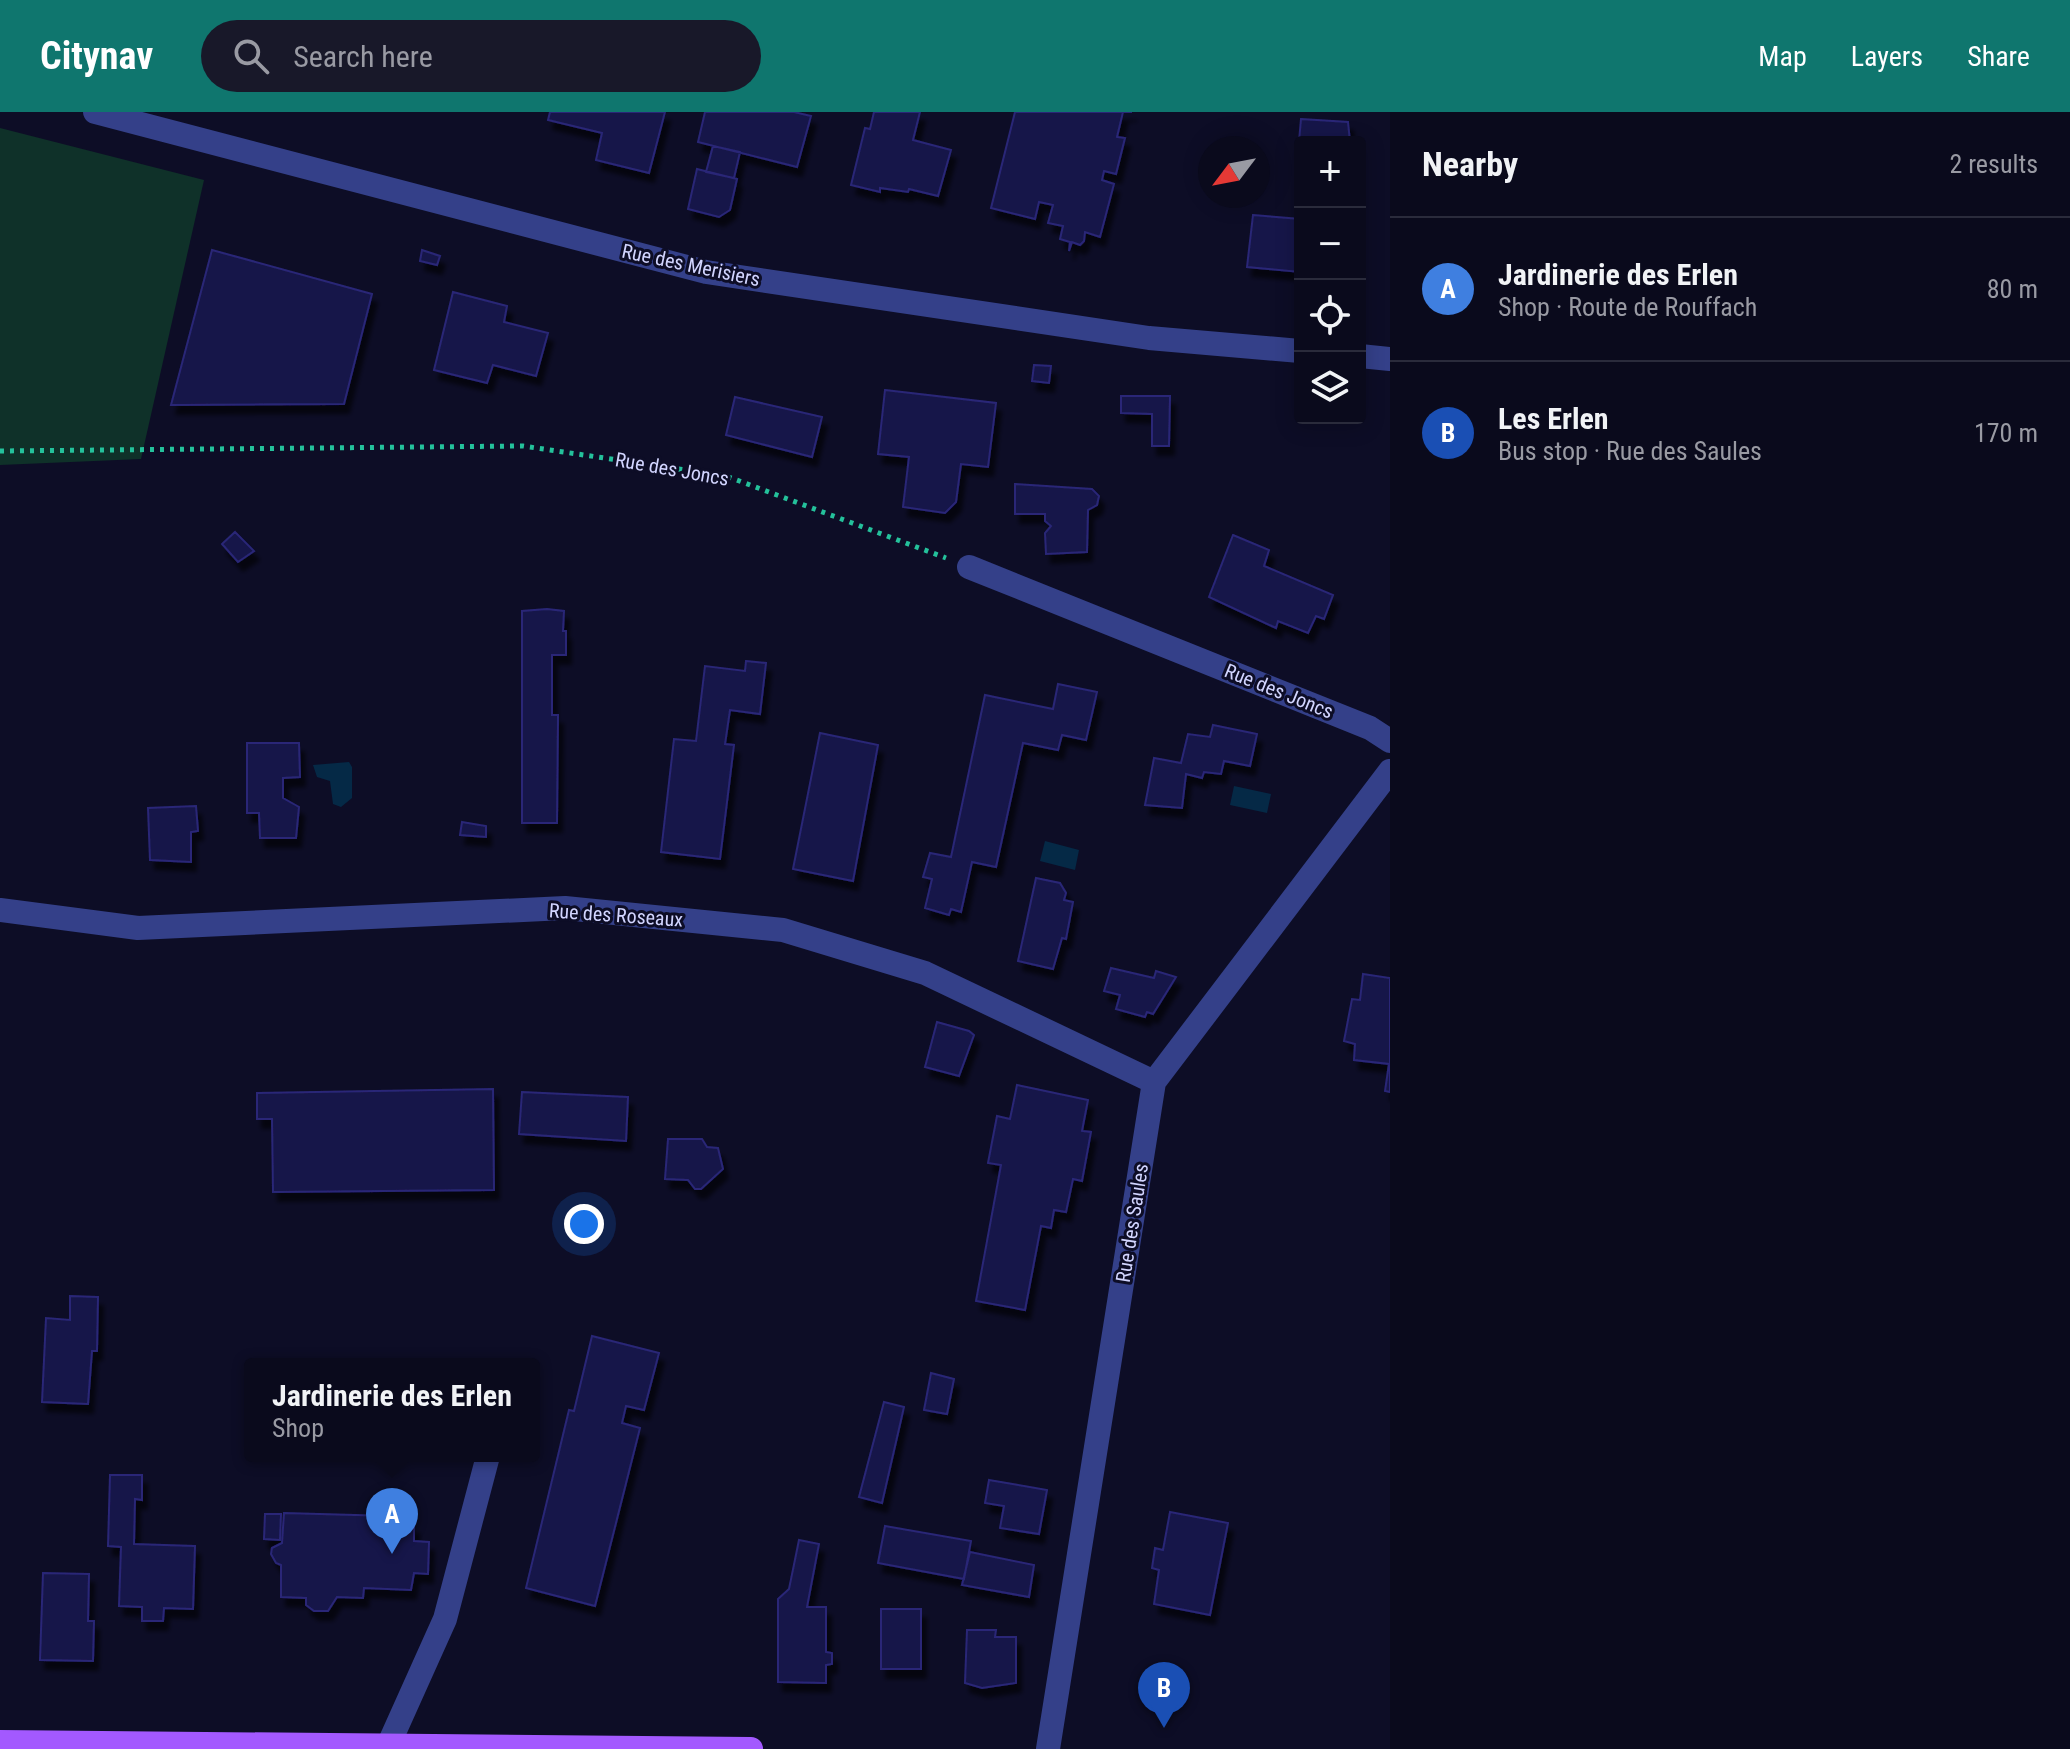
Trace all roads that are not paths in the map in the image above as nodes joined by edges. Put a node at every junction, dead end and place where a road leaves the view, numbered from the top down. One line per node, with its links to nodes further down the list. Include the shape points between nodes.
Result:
1 (95, 112): 2 (street, Rue des Merisiers, via 706,272 1149,338)
2 (1294, 350)
3 (1366, 357): 4 (street)
4 (1390, 359)
5 (969, 567): 6 (street, Rue des Joncs, via 1370,728)
6 (1390, 741)
7 (1390, 771): 9 (street, Rue des Saules)
8 (0, 910): 9 (street, Rue des Roseaux, via 138,928 565,908 783,930 925,973)
9 (1154, 1082): 14 (street, Rue des Saules)
10 (486, 1462): 12 (street, via 445,1619)
11 (0, 1742): 12 (main road)
12 (388, 1746): 13 (main road)
13 (751, 1749)
14 (1048, 1749)

